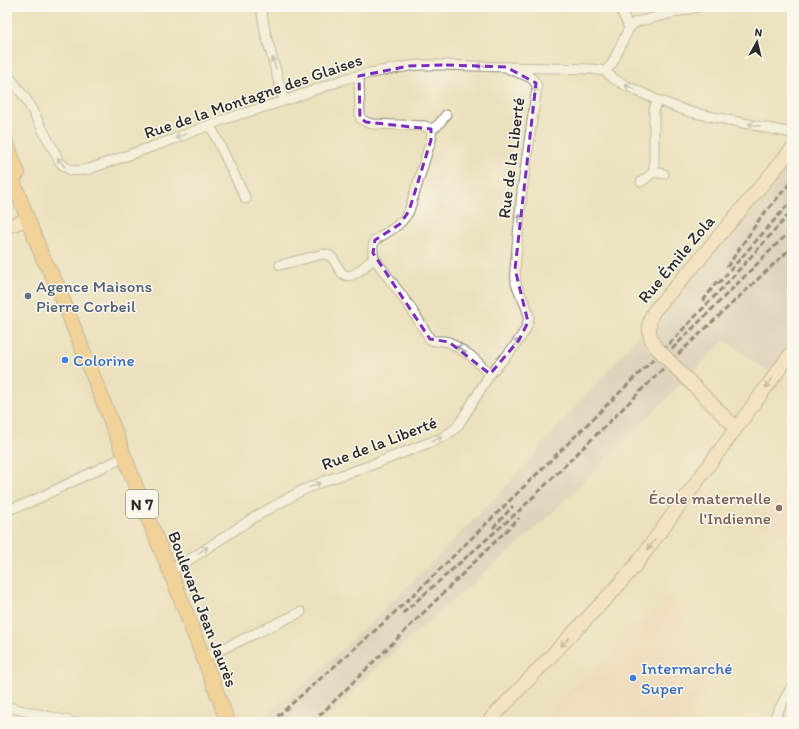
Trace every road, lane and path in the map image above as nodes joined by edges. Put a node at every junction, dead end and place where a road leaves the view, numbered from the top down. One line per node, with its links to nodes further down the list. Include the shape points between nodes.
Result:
1 (261, 7): 10 (street, one-way to 1)
2 (620, 7): 4 (street)
3 (698, 7): 4 (street, via 636,22)
4 (629, 28): 6 (street, via 612,64)
5 (506, 68): 6 (street, Rue de la Montagne des Glaises); 8 (street, Rue de la Montagne des Glaises, one-way to 8, via 422,65); 28 (street, Rue de la Liberté, one-way to 5, via 519,340 526,329 529,316 516,284 515,269 523,184 537,87 530,77)
6 (605, 71): 9 (street, one-way to 6, via 614,79)
7 (7, 75): 12 (street, Rue de la Montagne des Glaises, one-way to 7, via 89,169 72,171 60,162 26,99)
8 (359, 76): 10 (street, Rue de la Montagne des Glaises); 13 (street, via 360,118 372,124 425,126)
9 (657, 100): 14 (street, one-way to 9, via 690,112); 18 (street, via 654,110)
10 (284, 101): 12 (street, Rue de la Montagne des Glaises)
11 (446, 115): 13 (street)
12 (210, 125): 21 (street)
13 (431, 130): 24 (street, via 431,140 409,211 400,224 375,240)
14 (792, 133)
15 (7, 144): 26 (main road, Boulevard Jean Jaurès / N 7, via 51,256)
16 (792, 149): 29 (main road, Rue Émile Zola, bridge, via 649,319 649,329 655,346)
17 (7, 165): 22 (main road, Boulevard Jean Jaurès / N 7)
18 (654, 172): 19 (street); 20 (street)
19 (664, 174)
20 (641, 182)
21 (246, 199)
22 (28, 219): 23 (main road); 26 (main road, Boulevard Jean Jaurès / N 7, via 42,256)
23 (7, 226)
24 (374, 258): 25 (street, via 355,274 348,275 339,270 329,255 323,254); 28 (street, one-way to 24, via 471,356 449,342 430,339)
25 (280, 265)
26 (57, 285): 30 (main road, Boulevard Jean Jaurès / N 7)
27 (792, 352): 29 (main road, one-way to 29)
28 (490, 374): 32 (street, Rue de la Liberté, one-way to 28, via 253,518 309,487 369,466 451,432 457,427)
29 (736, 428): 39 (main road, one-way to 39, via 630,572)
30 (124, 457): 31 (street, via 39,498); 32 (main road, Boulevard Jean Jaurès / N 7)
31 (7, 510)
32 (170, 571): 34 (main road, Boulevard Jean Jaurès / N 7)
33 (301, 612): 34 (street)
34 (203, 656): 38 (main road, Boulevard Jean Jaurès / N 7)
35 (792, 686): 40 (street)
36 (7, 707): 37 (street)
37 (73, 722)
38 (228, 722)
39 (488, 722)
40 (772, 722)

